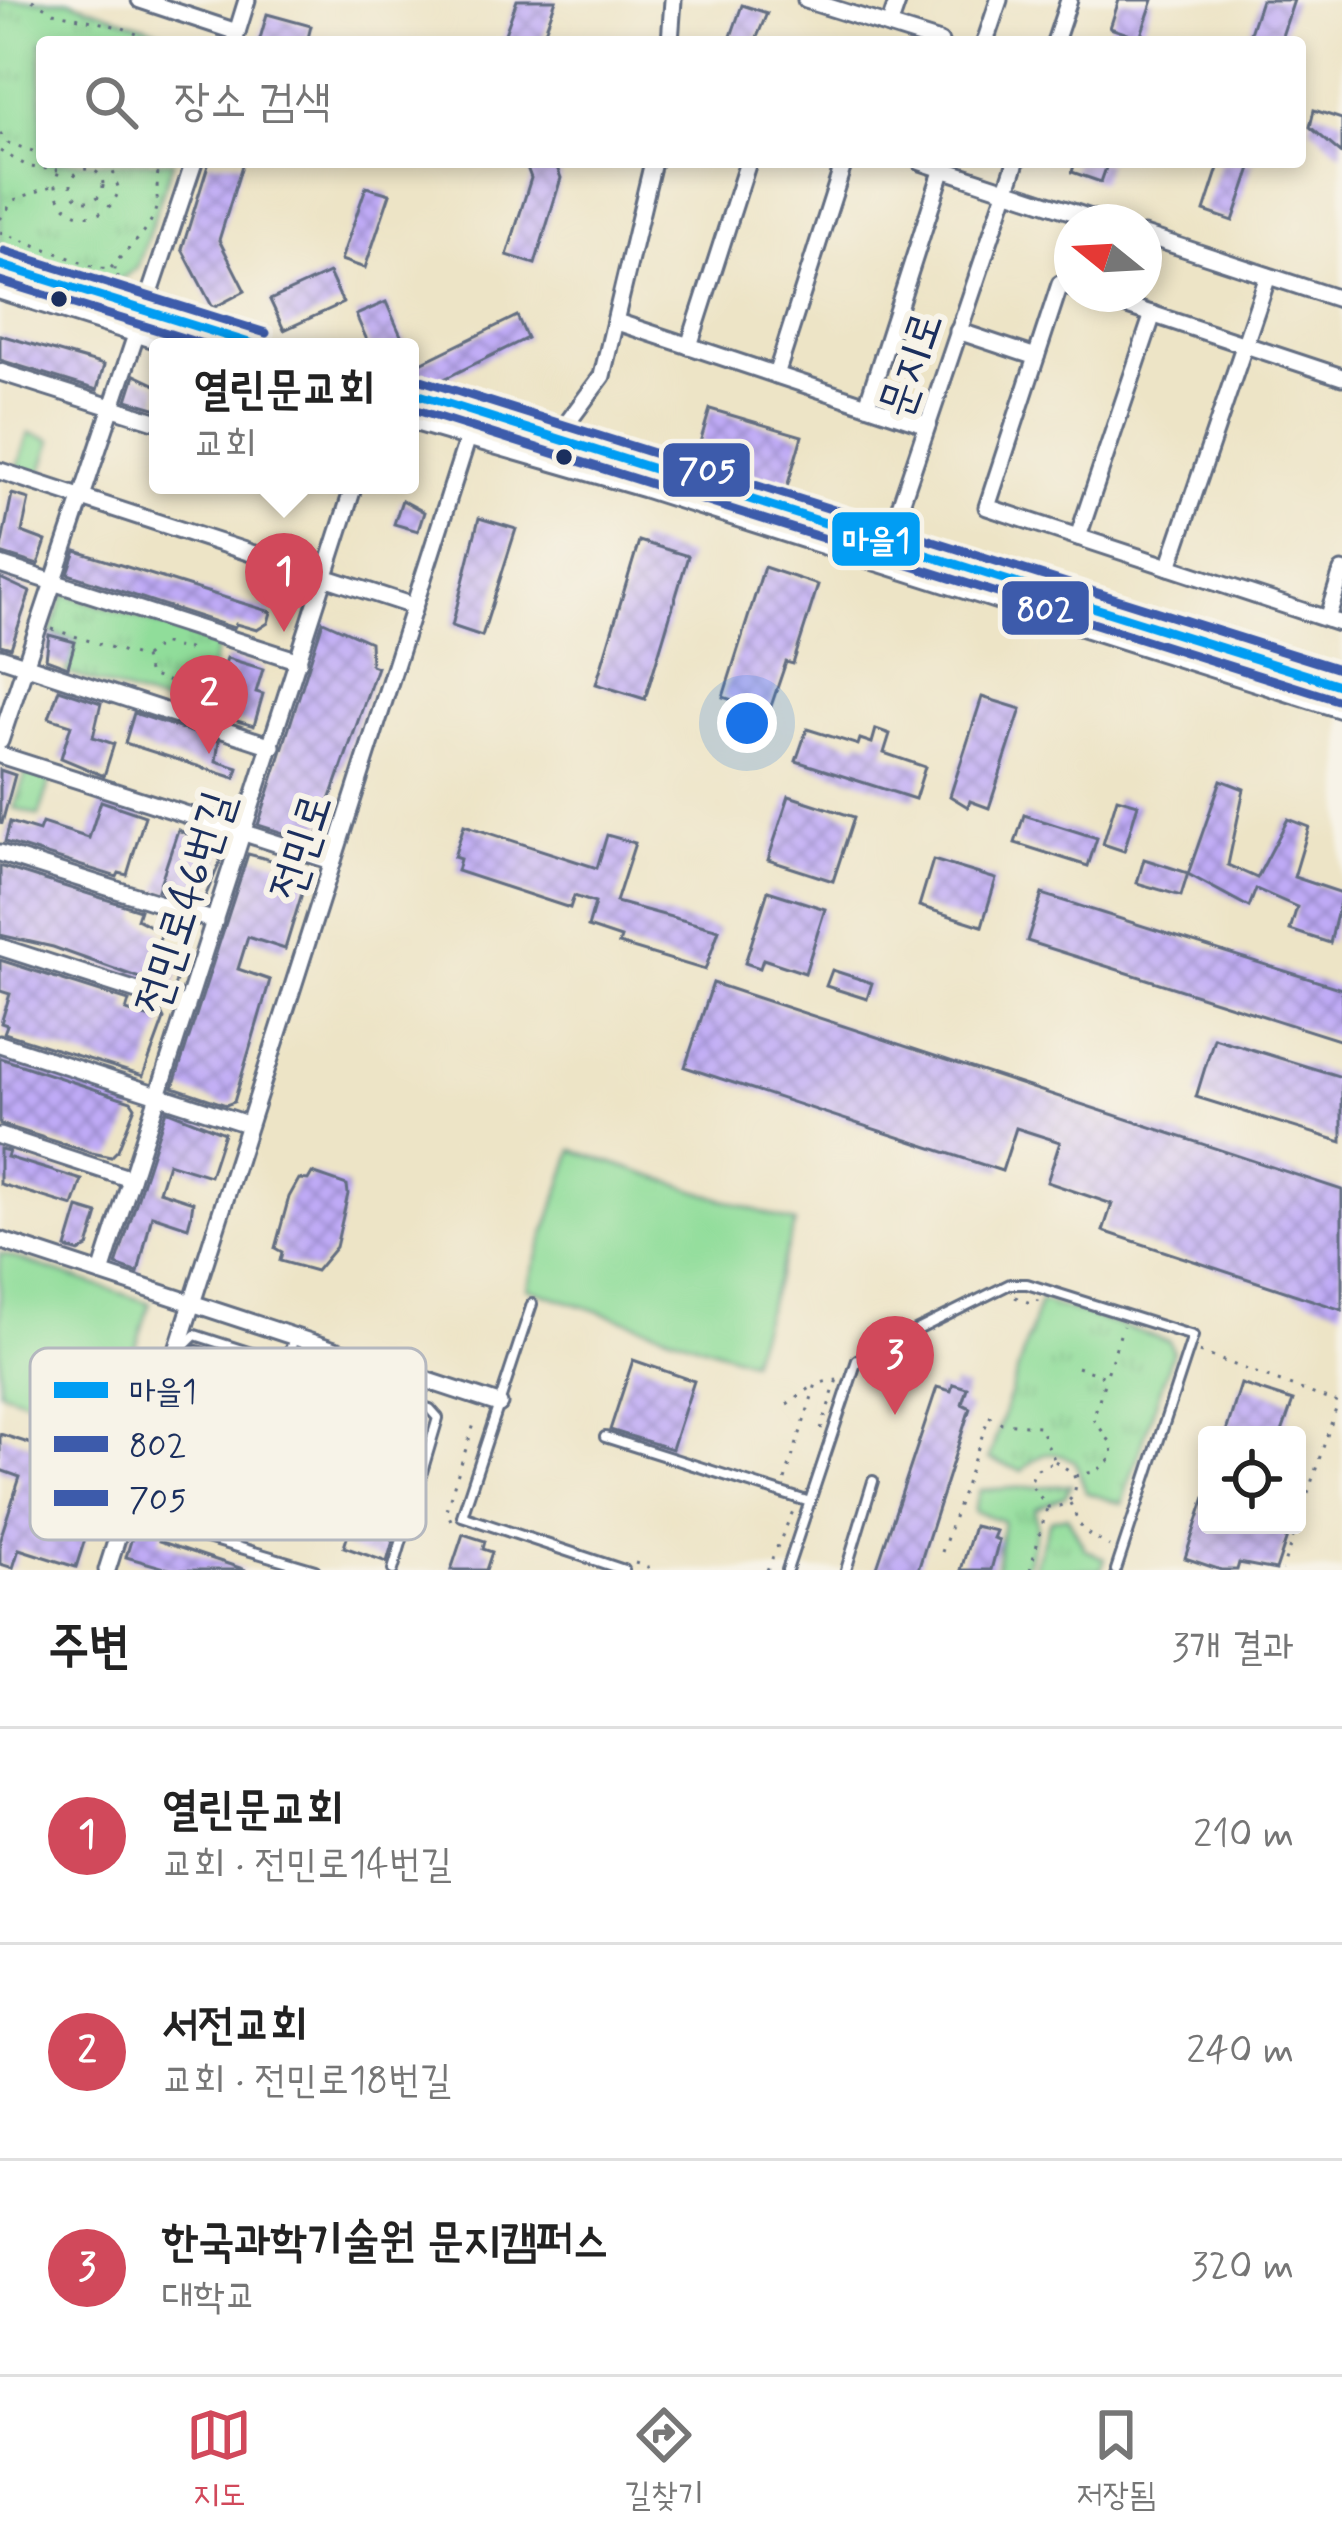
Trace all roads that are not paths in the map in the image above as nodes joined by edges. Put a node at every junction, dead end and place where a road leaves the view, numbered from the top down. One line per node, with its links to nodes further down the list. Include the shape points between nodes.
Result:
1 (140, 0): 9 (street)
2 (247, 0): 10 (street)
3 (673, 0): 11 (street)
4 (806, 0): 8 (street)
5 (898, 0): 8 (street)
6 (999, 0): 13 (street)
7 (1069, 0): 14 (street)
8 (890, 26): 12 (street)
9 (232, 36)
10 (235, 36)
11 (670, 36)
12 (921, 36)
13 (987, 36)
14 (1057, 36)
15 (192, 168): 32 (street)
16 (652, 168): 33 (street)
17 (746, 168): 38 (street)
18 (842, 168): 41 (street)
19 (943, 168): 44 (street)
20 (949, 168): 22 (street)
21 (1014, 168): 22 (street, 문지로)
22 (1006, 190): 23 (street); 34 (street, 문지로)
23 (1054, 206)
24 (1162, 241): 26 (street)
25 (0, 265): 32 (main road, via 111,301)
26 (1268, 276): 28 (street); 37 (street)
27 (0, 288): 32 (main road)
28 (1342, 300)
29 (1054, 302): 39 (street)
30 (1147, 312): 31 (street)
31 (1153, 314): 37 (street); 55 (street)
32 (141, 321): 35 (main road); 36 (main road); 45 (street)
33 (617, 322): 38 (street); 50 (street, via 602,376)
34 (958, 331): 39 (street); 49 (street, 문지로)
35 (171, 338)
36 (220, 338)
37 (1245, 344): 42 (street); 58 (street)
38 (689, 346): 41 (street)
39 (1036, 357): 55 (street, via 987,507)
40 (0, 372): 45 (street)
41 (776, 375): 44 (street)
42 (1342, 377)
43 (419, 395): 46 (main road)
44 (867, 405): 49 (street)
45 (112, 408): 47 (street); 54 (street)
46 (476, 412): 50 (main road); 51 (street, 전민로)
47 (149, 419)
48 (419, 421): 51 (main road)
49 (927, 425): 56 (street, 문지로)
50 (557, 436): 56 (main road)
51 (468, 437): 56 (main road); 62 (street, 전민로)
52 (0, 471): 54 (street)
53 (352, 494): 60 (street, 전민로46번길)
54 (81, 500): 60 (street); 61 (street)
55 (1078, 537): 58 (street)
56 (885, 552): 67 (main road); 68 (main road)
57 (0, 565): 61 (street)
58 (1169, 567): 63 (street)
59 (1342, 571): 63 (street)
60 (326, 577): 62 (street); 65 (street, 전민로46번길)
61 (53, 582): 65 (street); 66 (street)
62 (413, 606): 74 (street, 전민로)
63 (1334, 622)
64 (0, 657): 66 (street)
65 (299, 661): 70 (street, 전민로46번길)
66 (26, 666): 69 (street); 70 (street)
67 (1342, 686)
68 (1342, 706)
69 (0, 741)
70 (272, 746): 72 (street, 전민로46번길)
71 (0, 755): 72 (street)
72 (244, 832): 74 (street); 75 (street, 전민로46번길)
73 (0, 853): 75 (street)
74 (332, 861): 80 (street, 전민로)
75 (215, 921): 77 (street, 전민로46번길)
76 (0, 947): 77 (street)
77 (187, 1007): 79 (street, 전민로46번길)
78 (0, 1044): 79 (street)
79 (158, 1095): 80 (street); 82 (street, 전민로46번길)
80 (247, 1124): 85 (street, 전민로)
81 (0, 1136): 82 (street)
82 (131, 1180): 84 (street, 전민로46번길)
83 (0, 1240): 84 (street)
84 (100, 1273): 85 (street)
85 (190, 1302): 87 (street); 88 (street, 전민로)
86 (532, 1304): 94 (lane)
87 (295, 1336): 91 (lane); 92 (street)
88 (176, 1348)
89 (183, 1348): 90 (lane, via 195,1335)
90 (236, 1348)
91 (291, 1348)
92 (331, 1348)
93 (426, 1380): 94 (street)
94 (499, 1404): 106 (lane, via 462,1516)
95 (426, 1408): 97 (lane, via 438,1418)
96 (605, 1437): 99 (lane)
97 (426, 1459)
98 (873, 1481): 108 (lane)
99 (810, 1502): 107 (lane); 109 (lane, via 857,1360 1010,1284 1027,1284 1192,1336)
100 (116, 1540): 103 (street, 전민로)
101 (214, 1540): 104 (lane)
102 (402, 1540): 105 (lane)
103 (107, 1570)
104 (315, 1570)
105 (393, 1570)
106 (624, 1570)
107 (787, 1570)
108 (846, 1570)
109 (1116, 1570)

